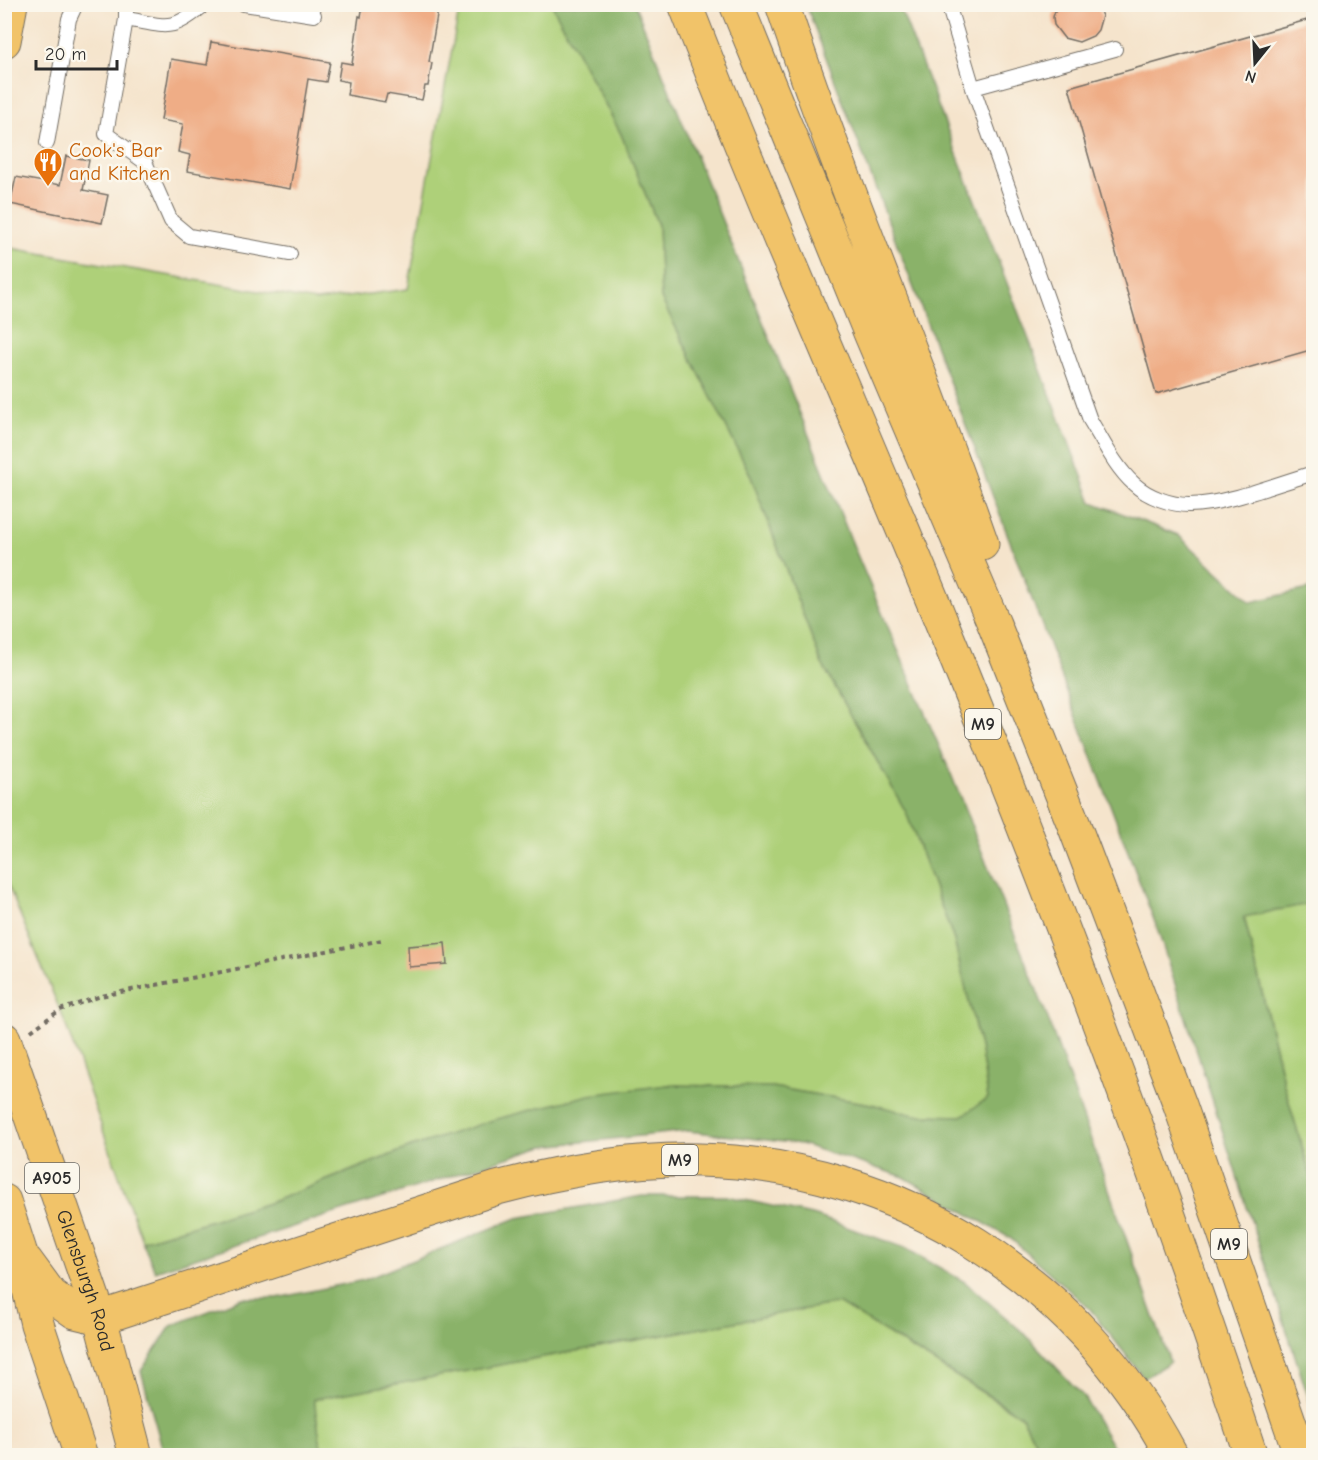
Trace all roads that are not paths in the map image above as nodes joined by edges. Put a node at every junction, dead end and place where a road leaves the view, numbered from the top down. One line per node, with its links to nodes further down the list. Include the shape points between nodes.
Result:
1 (11, 4): 11 (main road)
2 (76, 4): 14 (lane, via 69,18)
3 (205, 4): 9 (lane, via 171,27)
4 (244, 4): 10 (lane)
5 (685, 4): 25 (main road, M9, via 942,624 1058,918 1129,1106)
6 (736, 4): 17 (main road, M9, via 994,624)
7 (782, 4): 17 (main road, via 856,212 950,453)
8 (948, 4): 13 (lane)
9 (126, 12): 15 (lane, via 106,135 145,162 171,221 189,236)
10 (314, 15)
11 (4, 41)
12 (1115, 49): 13 (lane)
13 (973, 88): 16 (lane, via 1090,420 1134,485 1159,499 1188,505 1217,501)
14 (47, 142)
15 (290, 254)
16 (1314, 473)
17 (1153, 1033): 26 (main road, M9)
18 (5, 1040): 21 (main road, Glensburgh Road / A905)
19 (4, 1201): 20 (main road, A905)
20 (20, 1251): 21 (main road, A905, via 51,1294 75,1312); 22 (main road, A905, via 37,1324)
21 (100, 1318): 23 (main road, Glensburgh Road / A905); 24 (main road, M9, via 539,1177 661,1161 735,1162 807,1174 872,1193 933,1219 982,1246 1029,1280 1084,1333 1140,1403)
22 (81, 1455)
23 (136, 1455)
24 (1172, 1455)
25 (1251, 1455)
26 (1301, 1455)

